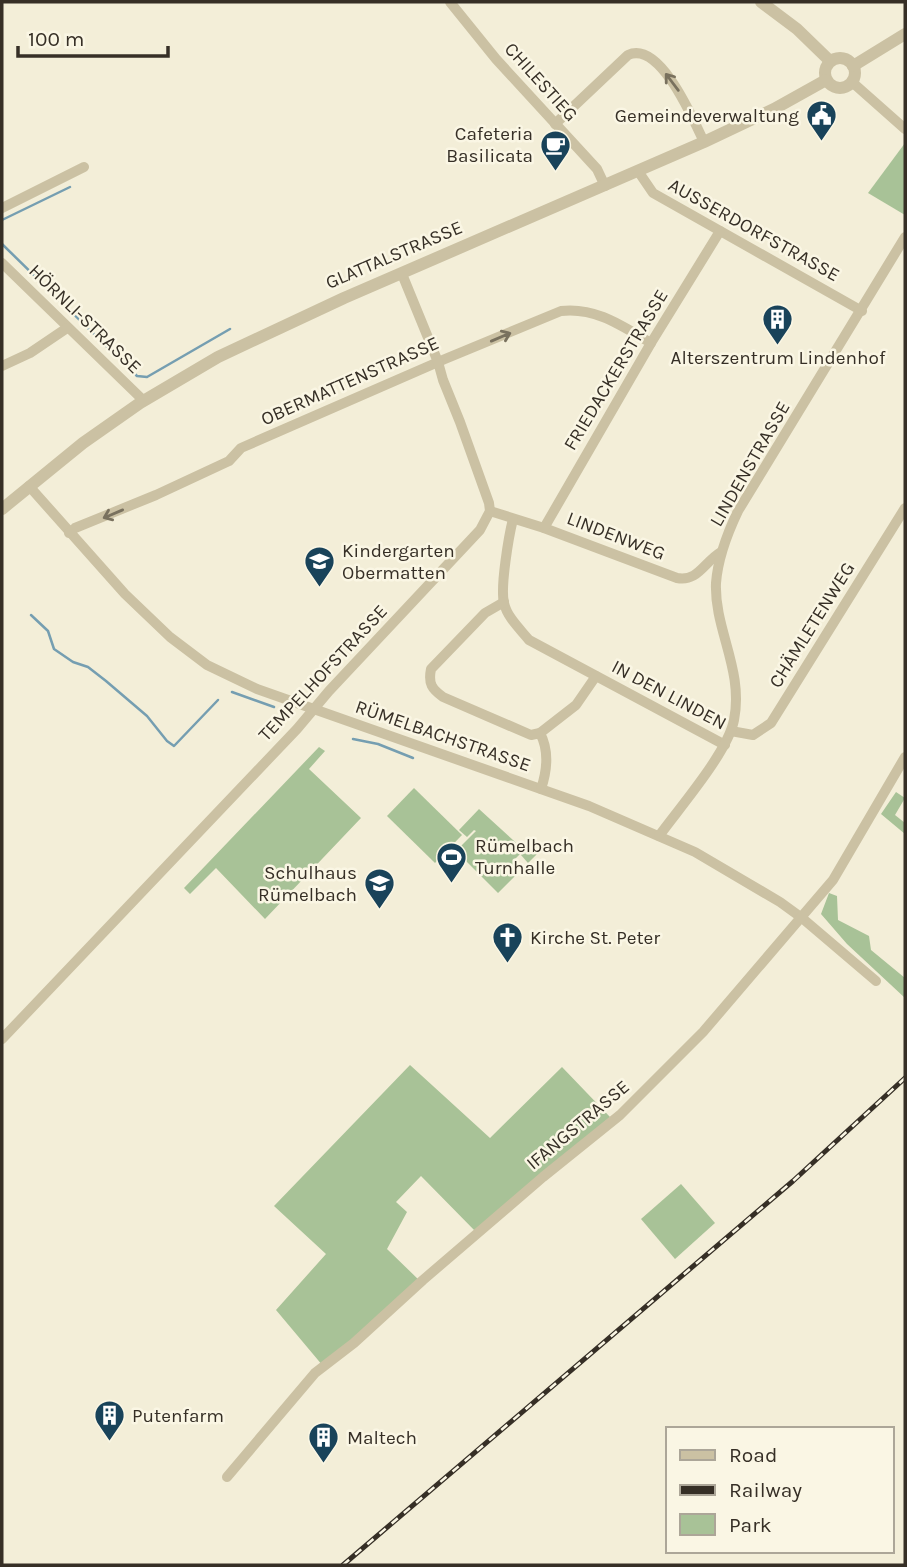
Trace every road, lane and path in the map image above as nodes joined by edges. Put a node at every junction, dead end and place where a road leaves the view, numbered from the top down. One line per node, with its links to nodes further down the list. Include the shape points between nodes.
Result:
1 (450, 2): 8 (street, CHILESTIEG)
2 (761, 2): 4 (street)
3 (905, 34): 5 (street)
4 (830, 61): 5 (street, via 845,59); 6 (street, via 824,72)
5 (853, 66): 7 (street)
6 (826, 80): 7 (street, via 839,88); 10 (street, GLATTALSTRASSE)
7 (852, 82): 9 (street)
8 (555, 124): 10 (street, one-way to 8, via 675,82 642,52 628,55); 13 (street, CHILESTIEG, via 597,169)
9 (905, 130)
10 (704, 142): 12 (street, GLATTALSTRASSE)
11 (84, 167): 14 (street)
12 (638, 171): 13 (street, GLATTALSTRASSE); 15 (street, AUSSERDORFSTRASSE, via 653,193)
13 (605, 186): 18 (street, GLATTALSTRASSE)
14 (2, 208)
15 (720, 231): 19 (street, AUSSERDORFSTRASSE); 21 (street, FRIEDACKERSTRASSE)
16 (905, 237): 19 (street, LINDENSTRASSE)
17 (2, 263): 20 (street, HÖRNLI-STRASSE)
18 (402, 274): 22 (street); 24 (street, GLATTALSTRASSE, via 218,357)
19 (862, 311): 32 (street, LINDENSTRASSE, via 738,512)
20 (67, 328): 23 (street); 24 (street, HÖRNLI-STRASSE)
21 (651, 343): 22 (street, OBERMATTENSTRASSE, one-way to 21, via 561,311 577,309 600,315); 30 (street, FRIEDACKERSTRASSE)
22 (438, 362): 28 (street); 31 (street, OBERMATTENSTRASSE, one-way to 31, via 241,448 229,461)
23 (2, 366)
24 (144, 401): 25 (street, GLATTALSTRASSE)
25 (29, 486): 27 (street, GLATTALSTRASSE); 31 (street, RÜMELBACHSTRASSE)
26 (905, 508): 36 (street, CHÄMLETENWEG, via 771,723 753,735)
27 (2, 509)
28 (490, 511): 29 (street, LINDENWEG); 35 (street, TEMPELHOFSTRASSE, via 480,530)
29 (513, 519): 30 (street, LINDENWEG); 33 (street)
30 (544, 528): 32 (street, LINDENWEG, via 684,580)
31 (69, 533): 35 (street, RÜMELBACHSTRASSE, via 170,638 208,665)
32 (721, 552): 36 (street, LINDENSTRASSE, via 716,584 719,611 736,686)
33 (504, 602): 34 (street, IN DEN LINDEN, via 529,640); 37 (street, via 485,613 430,669 429,679 432,689 443,697 531,735)
34 (596, 676): 37 (street, IN DEN LINDEN, via 582,699); 38 (street, IN DEN LINDEN)
35 (314, 710): 40 (street, RÜMELBACHSTRASSE); 44 (street, TEMPELHOFSTRASSE)
36 (731, 732): 38 (street, LINDENSTRASSE)
37 (540, 733): 40 (street, via 547,745)
38 (725, 745): 41 (street, LINDENSTRASSE)
39 (905, 757): 42 (street, IFANGSTRASSE, via 833,880)
40 (541, 789): 41 (street, RÜMELBACHSTRASSE)
41 (660, 836): 42 (street, RÜMELBACHSTRASSE, via 695,852)
42 (802, 918): 43 (street, RÜMELBACHSTRASSE); 45 (street, IFANGSTRASSE, via 652,1085 315,1373)
43 (876, 981)
44 (2, 1039)
45 (227, 1477)

